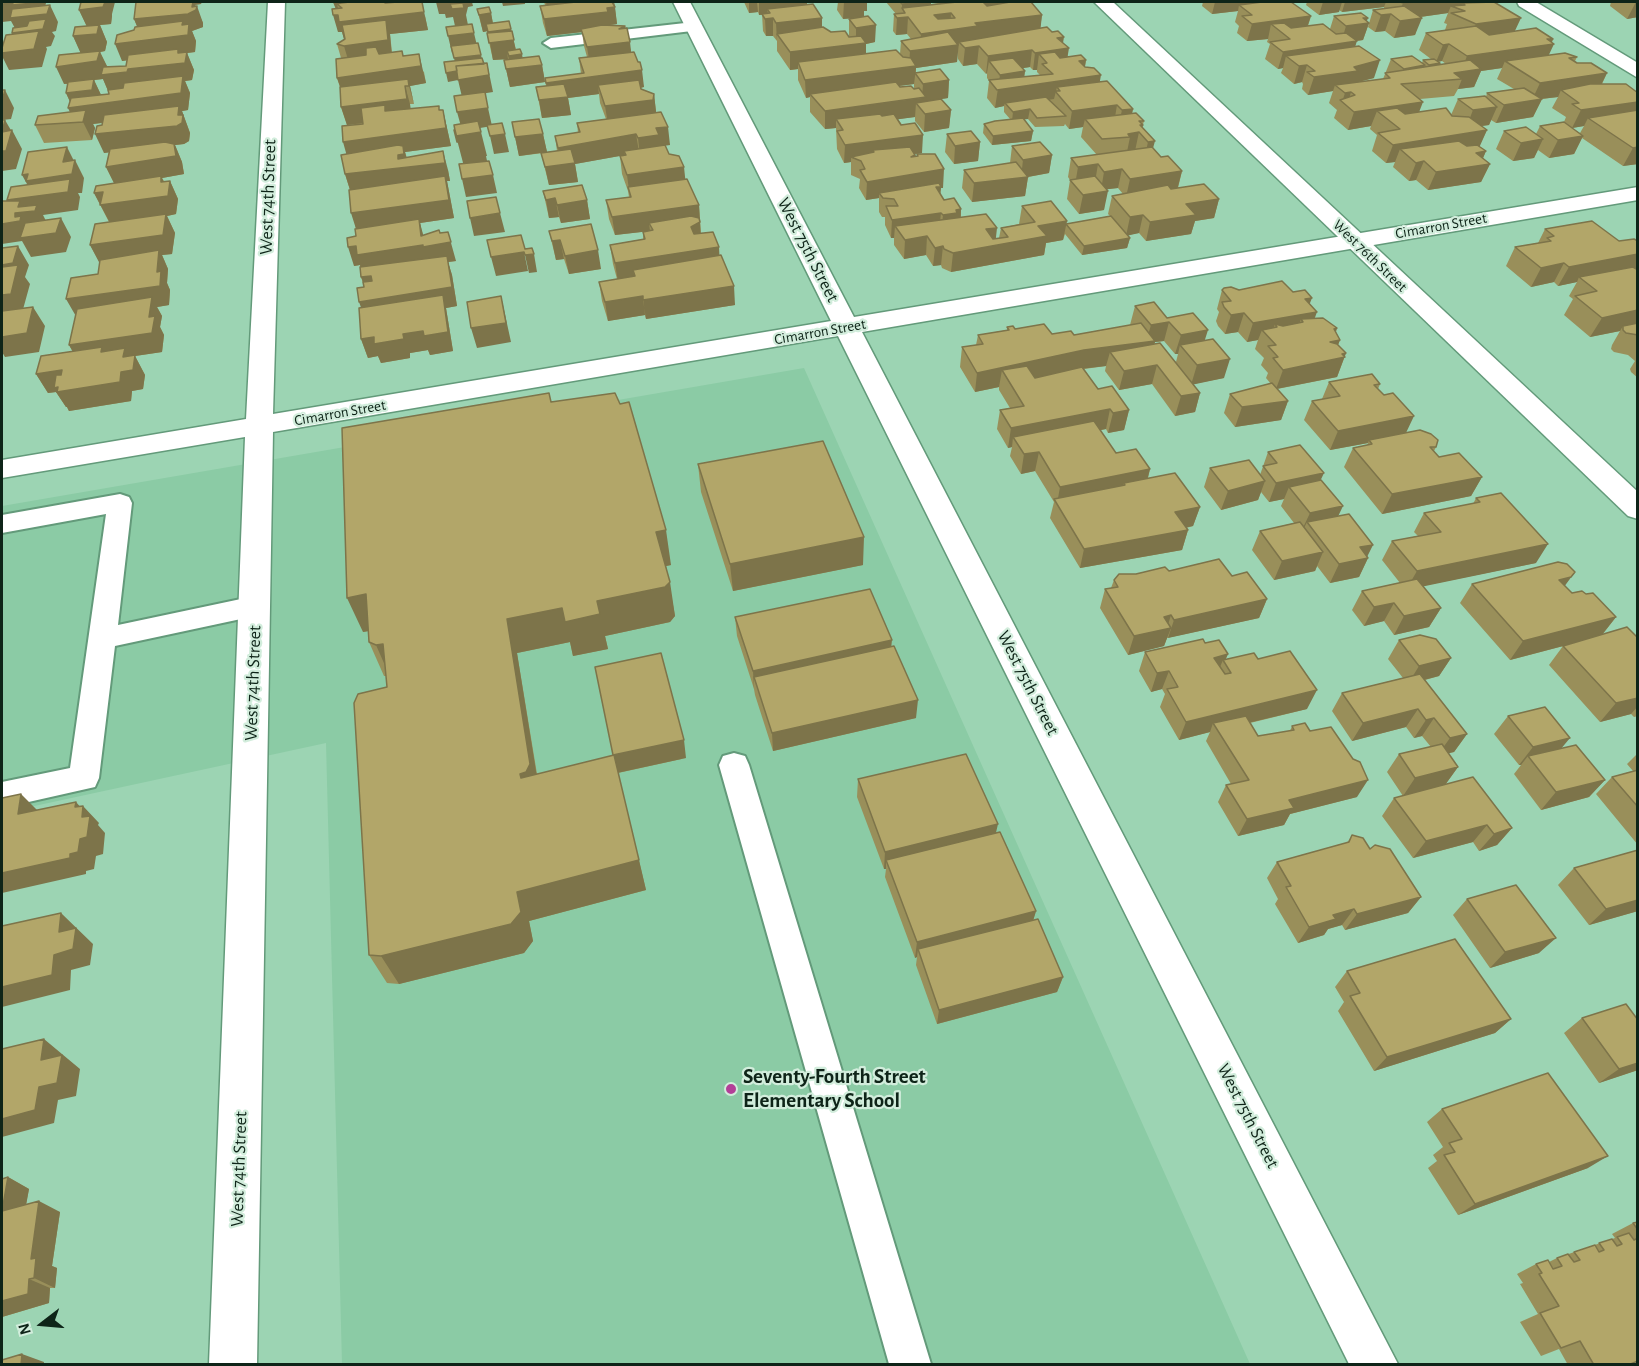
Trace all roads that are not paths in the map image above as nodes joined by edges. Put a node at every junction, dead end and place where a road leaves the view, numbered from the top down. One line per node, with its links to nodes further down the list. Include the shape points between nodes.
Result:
1 (276, 2): 10 (street, West 74th Street)
2 (1103, 2): 8 (street, West 76th Street)
3 (1525, 2): 6 (street)
4 (688, 14): 5 (lane); 9 (street, West 75th Street)
5 (551, 43)
6 (1638, 72)
7 (1638, 193): 8 (street, Cimarron Street)
8 (1354, 241): 9 (street, Cimarron Street); 12 (street, West 76th Street)
9 (847, 327): 10 (street, Cimarron Street); 20 (street, West 75th Street)
10 (259, 427): 11 (street, Cimarron Street); 14 (street, West 74th Street)
11 (2, 470)
12 (1638, 509)
13 (2, 524): 15 (lane, via 120,503)
14 (255, 606): 15 (lane); 18 (street, West 74th Street)
15 (103, 638): 17 (lane, via 84,778)
16 (734, 765): 19 (lane)
17 (2, 795)
18 (233, 1365)
19 (910, 1365)
20 (1374, 1365)

